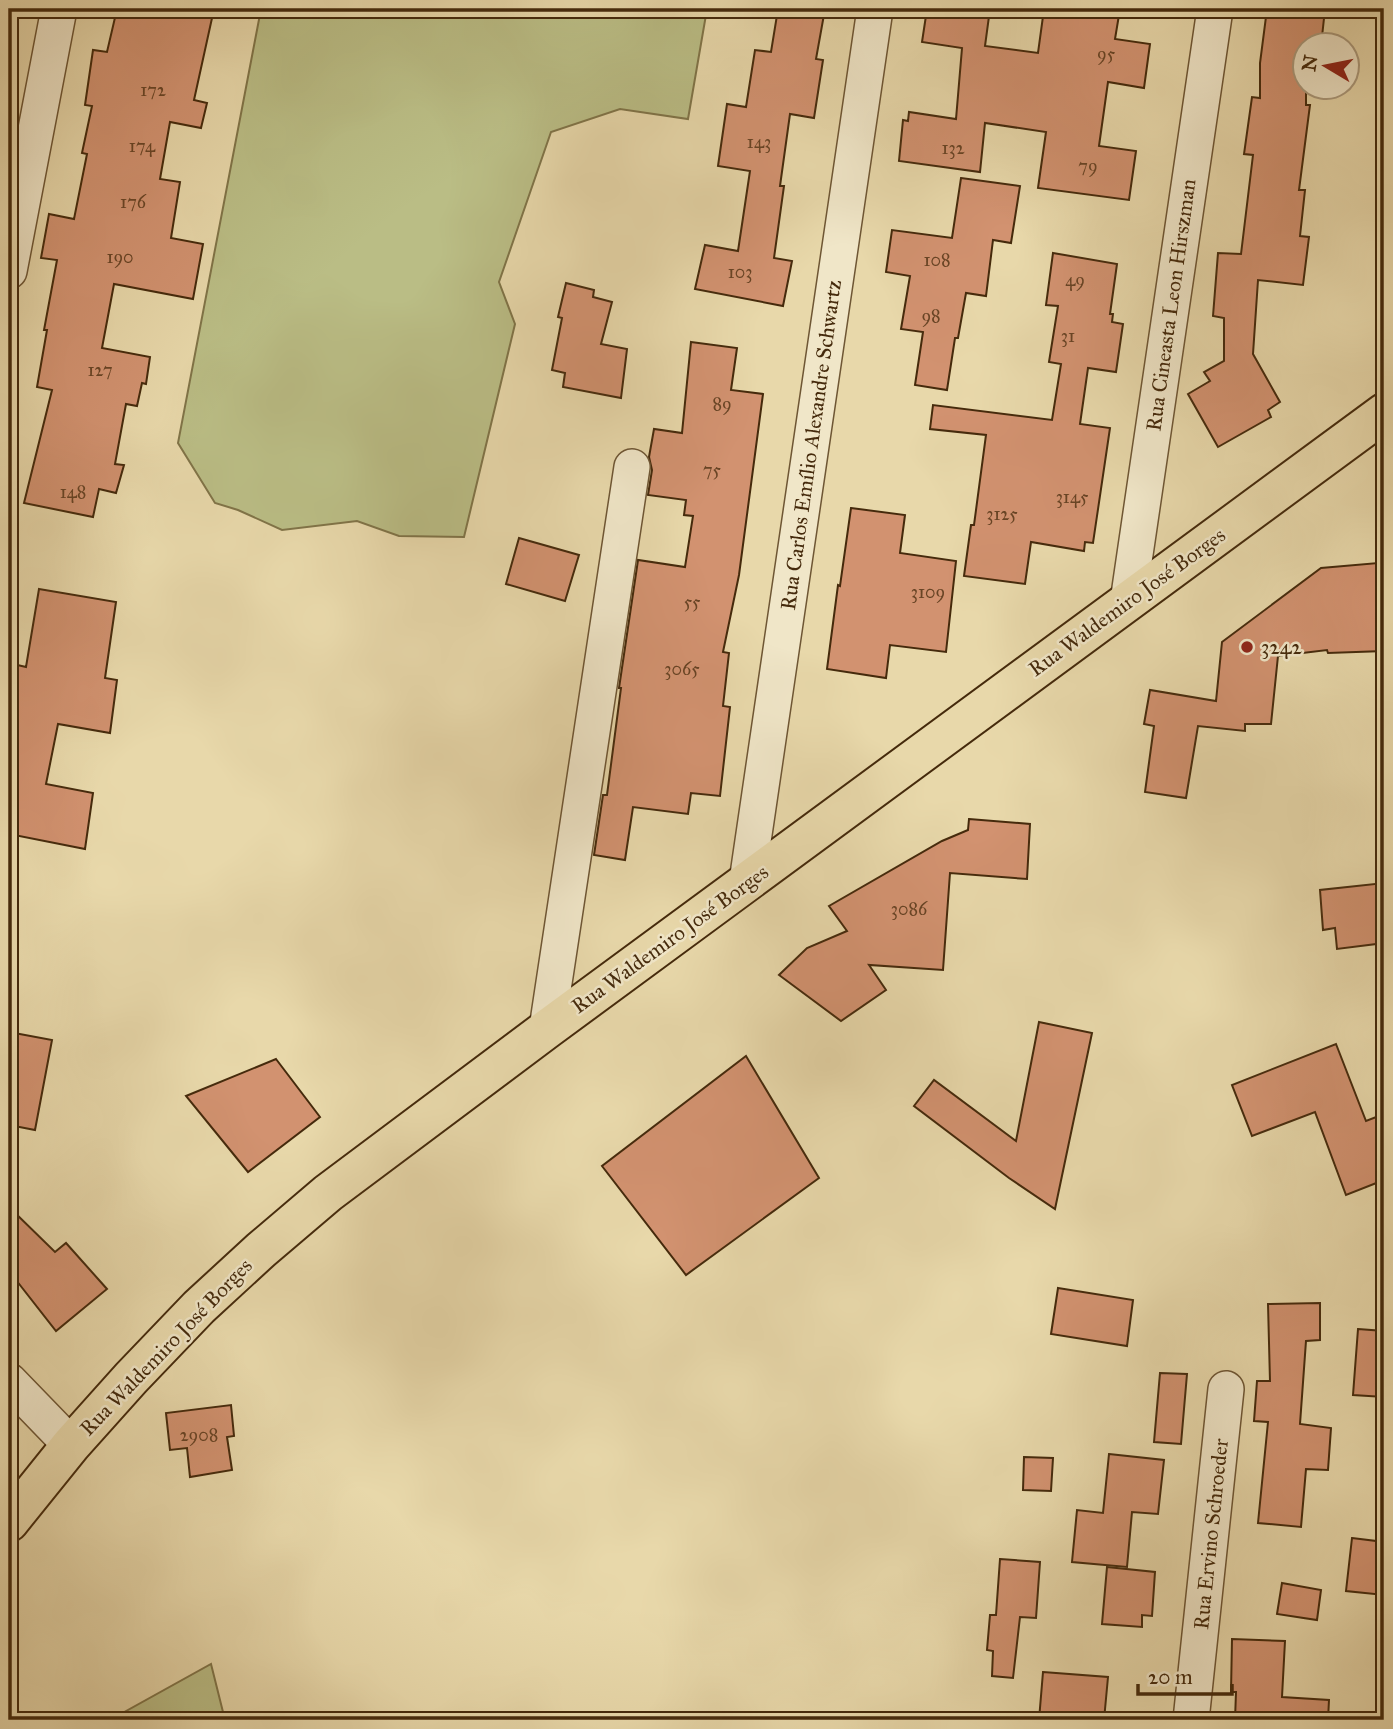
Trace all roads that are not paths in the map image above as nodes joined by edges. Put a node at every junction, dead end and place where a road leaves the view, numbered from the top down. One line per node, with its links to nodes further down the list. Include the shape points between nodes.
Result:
1 (59, 9): 4 (street)
2 (875, 9): 8 (street, Rua Carlos Emílio Alexandre Schwartz)
3 (1215, 9): 7 (street, Rua Cineasta Leon Hirszman)
4 (9, 271)
5 (1384, 413): 7 (main road, Rua Waldemiro José Borges)
6 (632, 467): 9 (street)
7 (1128, 602): 8 (main road, Rua Waldemiro José Borges)
8 (747, 882): 9 (main road, Rua Waldemiro José Borges)
9 (547, 1029): 12 (main road, Rua Waldemiro José Borges, via 328,1193 261,1250 199,1307)
10 (9, 1381): 12 (street)
11 (1226, 1389): 14 (street, Rua Ervino Schroeder)
12 (71, 1445): 13 (main road, Rua Waldemiro José Borges)
13 (9, 1522)
14 (1191, 1720)

